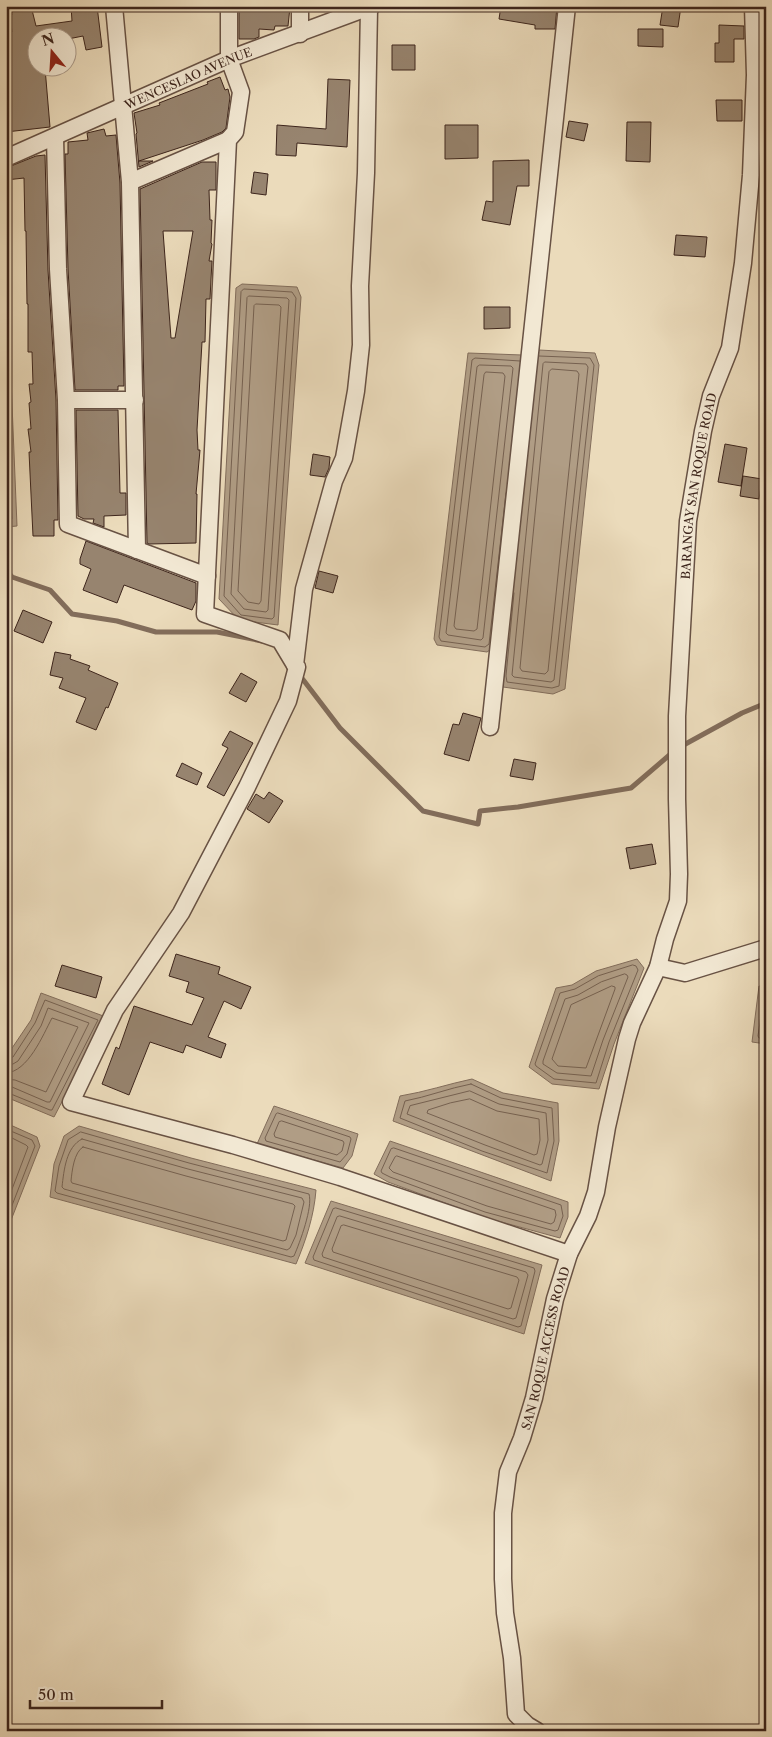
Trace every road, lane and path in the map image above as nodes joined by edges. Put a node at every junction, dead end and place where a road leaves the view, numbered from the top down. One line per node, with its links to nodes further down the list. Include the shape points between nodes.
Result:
1 (114, 6): 10 (street)
2 (229, 6): 8 (street)
3 (300, 6): 7 (street)
4 (567, 6): 20 (street)
5 (753, 6): 9 (street, BARANGAY SAN ROQUE ROAD)
6 (370, 7): 7 (street, WENCESLAO AVENUE); 19 (street, via 360,286 361,344 356,391 344,458 334,481 304,589)
7 (300, 34): 8 (street, WENCESLAO AVENUE)
8 (228, 59): 10 (street, WENCESLAO AVENUE); 12 (street, via 241,92 235,132)
9 (760, 75): 22 (street, BARANGAY SAN ROQUE ROAD, via 743,263 733,330 730,348 711,396 688,521 677,716 680,874 678,901)
10 (123, 107): 11 (street, WENCESLAO AVENUE); 14 (street)
11 (55, 137): 13 (street, WENCESLAO AVENUE); 15 (street, via 58,269)
12 (228, 140): 14 (street); 18 (street)
13 (6, 158)
14 (130, 182): 16 (street)
15 (66, 400): 16 (street); 17 (street, via 68,524)
16 (135, 400): 17 (street)
17 (137, 550): 18 (street)
18 (206, 576): 19 (street, via 206,614 280,640)
19 (295, 664): 23 (street, via 297,667 288,701 247,787 181,914 115,1010 71,1102 340,1177)
20 (490, 727)
21 (766, 948): 22 (street, via 686,973)
22 (658, 967): 23 (street, SAN ROQUE ACCESS ROAD, via 627,1039 596,1192)
23 (569, 1254): 24 (street, SAN ROQUE ACCESS ROAD, via 555,1299 534,1398 508,1472 504,1513 505,1613 516,1714)
24 (537, 1731)

